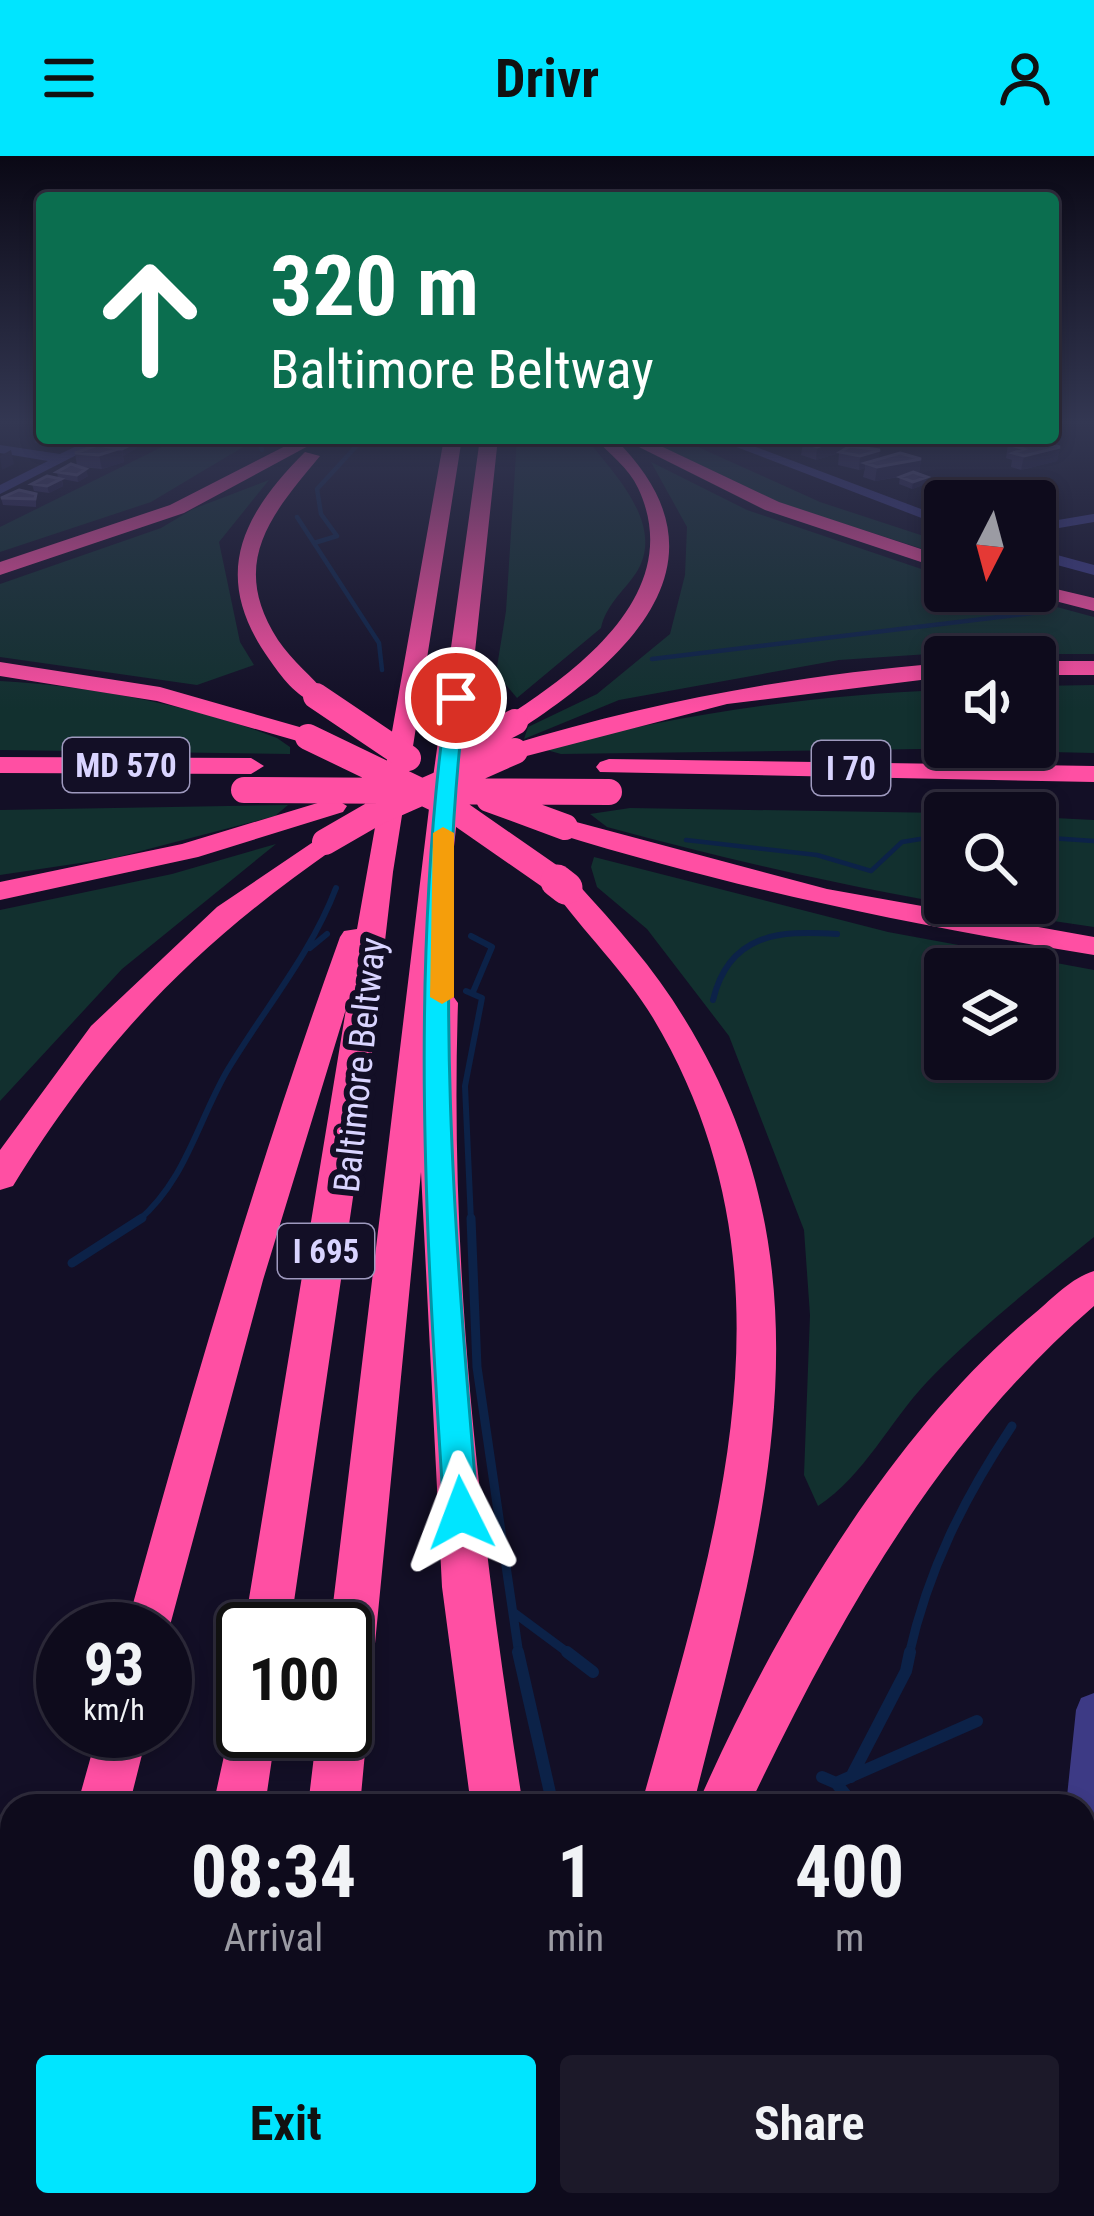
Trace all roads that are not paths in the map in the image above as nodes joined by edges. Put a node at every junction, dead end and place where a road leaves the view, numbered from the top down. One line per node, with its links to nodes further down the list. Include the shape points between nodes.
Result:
1 (148, 518): 11 (highway)
2 (259, 518): 28 (highway, bridge, via 244,572 270,646 316,696 435,774 650,855)
3 (439, 518): 26 (highway, Baltimore Beltway / I 695)
4 (479, 518): 24 (highway, Baltimore Beltway / I 695)
5 (658, 518): 27 (highway, bridge, via 661,552 645,602 608,651 514,722 334,806 188,851)
6 (808, 518): 9 (highway)
7 (1094, 518): 8 (lane)
8 (1056, 524)
9 (924, 557)
10 (1056, 560): 12 (street)
11 (0, 569)
12 (1094, 570)
13 (1056, 595): 14 (highway)
14 (1094, 604)
15 (1056, 668): 16 (highway)
16 (1094, 668)
17 (0, 669): 42 (highway, bridge, via 160,694 308,737 420,785 566,888 614,937 685,1041 720,1113 742,1188 758,1352 748,1478)
18 (924, 672): 29 (highway, bridge, via 744,691 640,714 515,751 325,842 144,982 61,1080)
19 (0, 765): 21 (highway, MD 570)
20 (1094, 774): 22 (highway, I 70)
21 (248, 778): 22 (highway, I 70, bridge); 23 (highway, MD 570)
22 (609, 780): 25 (highway, I 70)
23 (0, 789)
24 (444, 792): 33 (highway, Baltimore Beltway / I 695); 41 (highway, via 440,1233 465,1586)
25 (1094, 799)
26 (379, 872): 31 (highway, via 293,1110); 32 (highway, Baltimore Beltway / I 695)
27 (0, 891)
28 (1094, 946)
29 (0, 1178)
30 (1094, 1285): 43 (highway, via 963,1412 881,1519 823,1610)
31 (156, 1602)
32 (271, 1602)
33 (356, 1602)
34 (1094, 1710): 44 (street)
35 (116, 1758): 38 (highway)
36 (247, 1758): 39 (highway)
37 (339, 1758): 40 (highway)
38 (106, 1794)
39 (241, 1794)
40 (335, 1794)
41 (495, 1794)
42 (671, 1794)
43 (729, 1794)
44 (1086, 1794)

